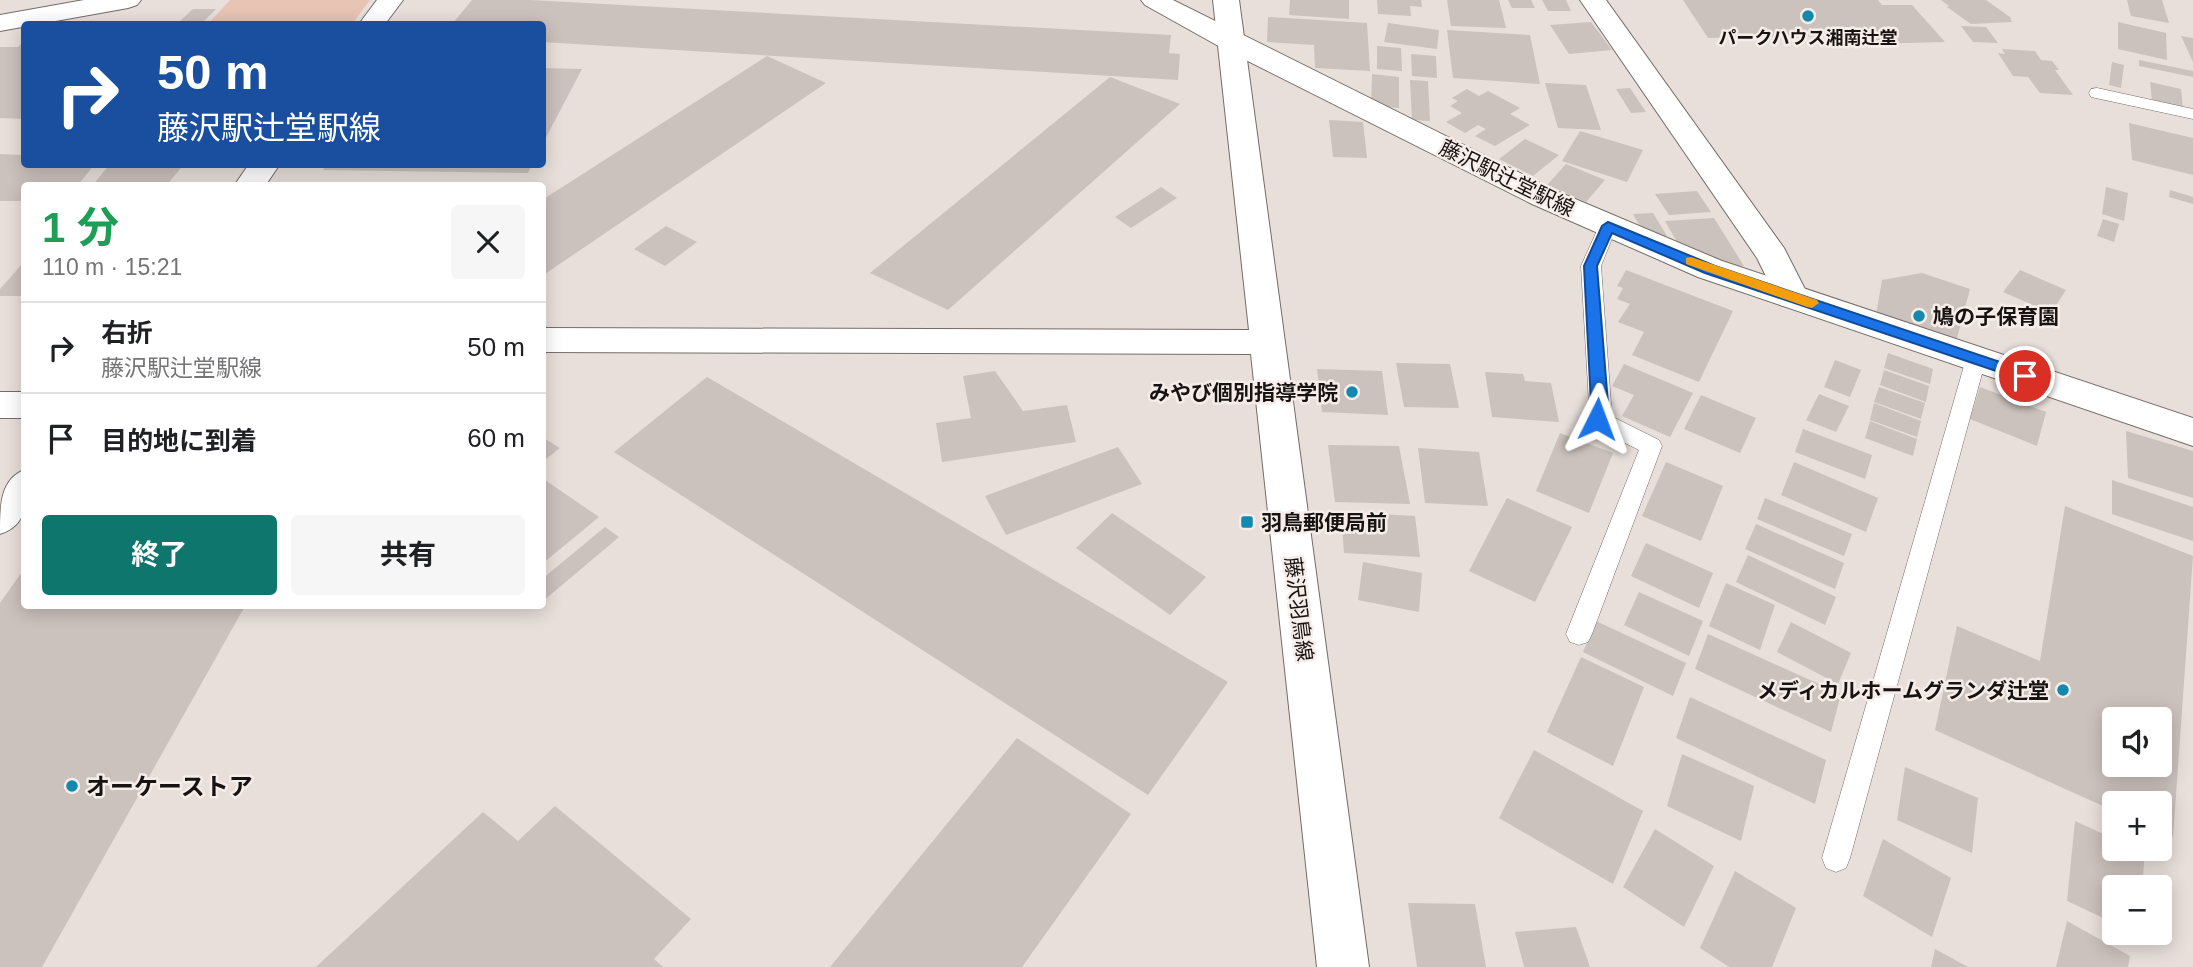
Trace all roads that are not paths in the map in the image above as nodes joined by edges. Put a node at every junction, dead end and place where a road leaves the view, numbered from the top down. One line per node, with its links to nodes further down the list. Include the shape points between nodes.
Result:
1 (128, 0): 7 (street)
2 (390, 0): 6 (street)
3 (1154, 0): 8 (street, 藤沢駅辻堂駅線)
4 (1226, 0): 8 (street, 藤沢羽鳥線)
5 (1593, 0): 12 (street, via 1772,256)
6 (374, 21)
7 (0, 23)
8 (1231, 42): 11 (street, 藤沢駅辻堂駅線); 14 (street, 藤沢羽鳥線)
9 (2097, 93): 10 (lane)
10 (2193, 114)
11 (1608, 226): 12 (street, 藤沢駅辻堂駅線, via 1710,270); 21 (lane, via 1591,266 1600,404 1597,419 1651,446)
12 (1792, 297): 15 (street, 藤沢駅辻堂駅線)
13 (546, 340): 14 (street)
14 (1268, 342): 23 (street, 藤沢羽鳥線)
15 (1976, 359): 18 (street, 藤沢駅辻堂駅線); 22 (lane)
16 (0, 405): 17 (street)
17 (21, 405)
18 (2193, 432)
19 (21, 489): 20 (street)
20 (0, 518)
21 (1579, 634)
22 (1836, 858)
23 (1343, 967)

